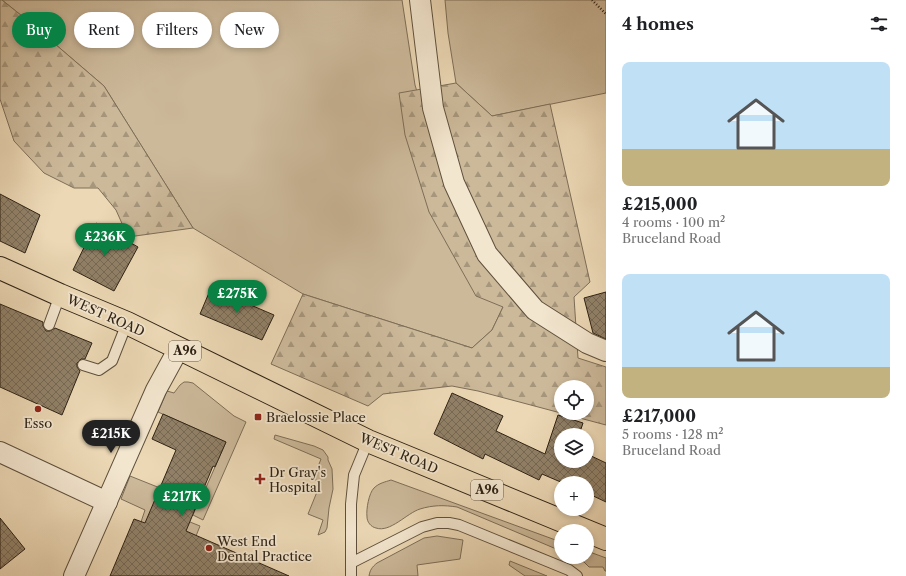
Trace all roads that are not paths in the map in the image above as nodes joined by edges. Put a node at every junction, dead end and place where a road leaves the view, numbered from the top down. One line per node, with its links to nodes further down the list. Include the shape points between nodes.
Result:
1 (420, 0): 7 (street, via 433,108 454,183 487,254 535,310 587,344)
2 (0, 268): 3 (highway, WEST ROAD / A96)
3 (60, 295): 4 (highway, WEST ROAD / A96); 5 (lane)
4 (127, 323): 6 (highway, WEST ROAD / A96); 8 (lane, via 112,361 99,370)
5 (49, 325)
6 (179, 348): 9 (highway, WEST ROAD / A96); 11 (street, via 156,390)
7 (606, 352)
8 (83, 365)
9 (368, 441): 12 (highway, WEST ROAD / A96); 13 (lane, via 354,475 350,533)
10 (0, 452): 11 (street)
11 (107, 502): 14 (street)
12 (606, 539)
13 (351, 563): 15 (lane); 16 (lane, via 422,527 449,523 569,570)
14 (74, 576)
15 (351, 576)
16 (577, 576)

